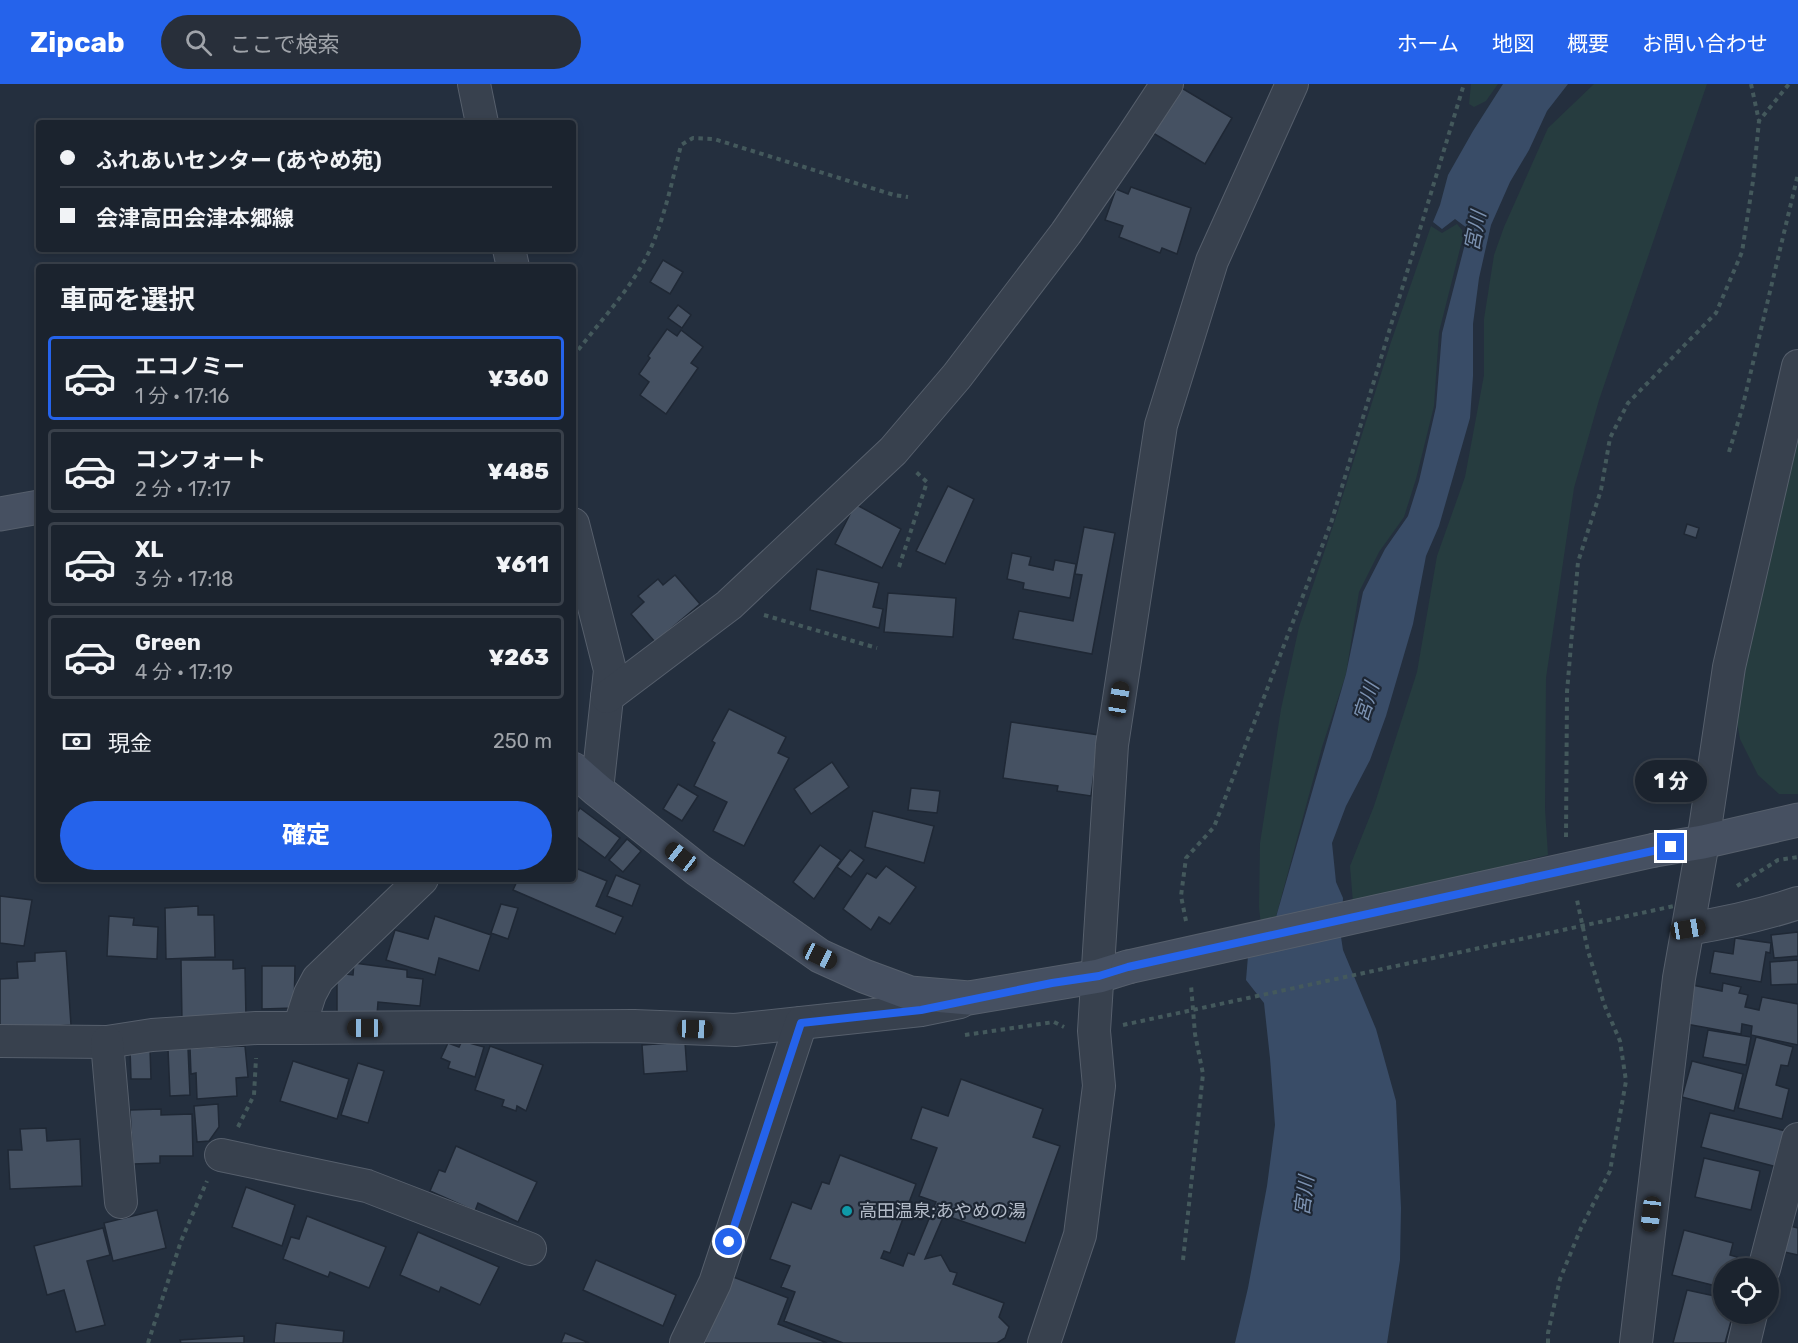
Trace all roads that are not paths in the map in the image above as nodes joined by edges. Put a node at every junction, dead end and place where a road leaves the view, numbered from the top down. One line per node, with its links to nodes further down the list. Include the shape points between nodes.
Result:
1 (474, 84): 4 (street)
2 (1167, 84): 9 (street, via 1066,233 957,376 893,451 729,605)
3 (1292, 84): 17 (street, via 1212,261 1161,425 1112,745)
4 (481, 120)
5 (1798, 366): 13 (street, via 1729,667)
6 (36, 508): 7 (main road)
7 (0, 514)
8 (576, 536): 9 (street, via 610,670)
9 (607, 697): 11 (street)
10 (576, 772): 11 (main road)
11 (597, 790): 18 (main road, via 698,870 820,956 864,976 910,993 969,998)
12 (1798, 820): 13 (main road)
13 (1703, 842): 16 (street); 17 (main road, bridge)
14 (419, 882): 20 (street, via 318,979)
15 (1798, 903): 16 (street, via 1749,917)
16 (1684, 912): 29 (street)
17 (1113, 971): 18 (main road); 31 (street, via 1109,1028 1080,1235)
18 (1052, 983): 19 (street, via 921,1010)
19 (801, 1023): 20 (street, via 735,1030 634,1026); 30 (street, via 715,1283)
20 (299, 1028): 22 (street, via 152,1035)
21 (0, 1041): 22 (street)
22 (107, 1042): 25 (street)
23 (1798, 1139): 27 (street)
24 (221, 1155): 26 (street, via 367,1186)
25 (121, 1202)
26 (530, 1249)
27 (1767, 1258)
28 (1749, 1324): 32 (street)
29 (1639, 1339)
30 (686, 1343)
31 (1044, 1343)
32 (1744, 1343)

